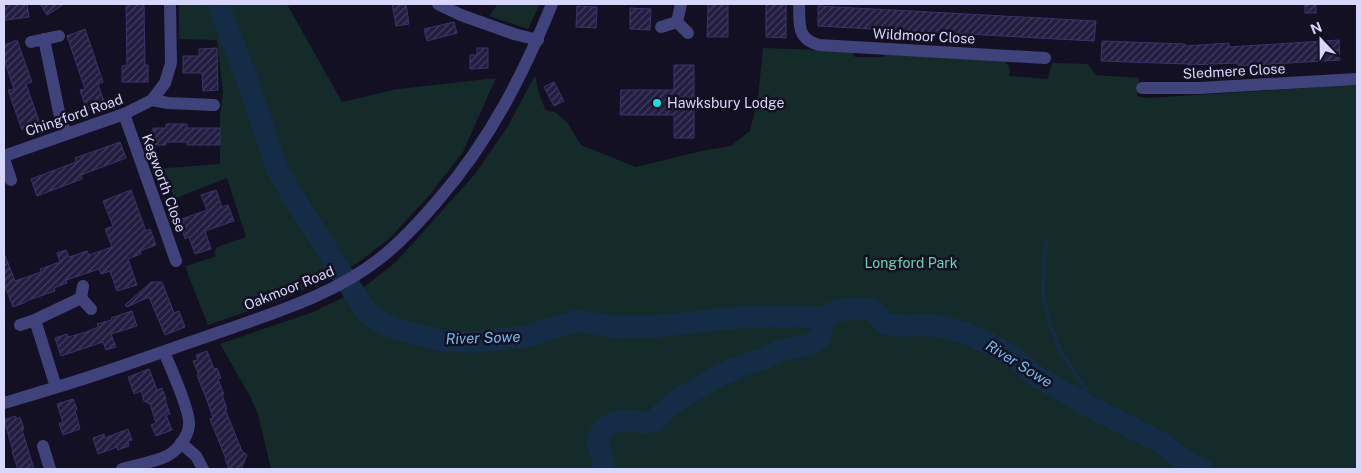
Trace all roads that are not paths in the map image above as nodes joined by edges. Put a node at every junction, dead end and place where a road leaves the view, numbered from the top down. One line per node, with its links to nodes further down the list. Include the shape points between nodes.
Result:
1 (170, 4): 14 (street, Chingford Road, via 171,63 165,84)
2 (438, 4): 10 (street, via 461,15)
3 (552, 4): 10 (street, Oakmoor Road)
4 (681, 4): 6 (street)
5 (799, 4): 11 (street, Wildmoor Close, via 804,38 819,46)
6 (677, 22): 7 (street); 8 (street)
7 (661, 27)
8 (688, 32)
9 (59, 36): 17 (street, via 37,40)
10 (538, 40): 24 (street, Oakmoor Road, via 523,73 469,162 402,240 338,286 295,305)
11 (1045, 58)
12 (1357, 79): 13 (street, Sledmere Close)
13 (1142, 88)
14 (152, 100): 15 (street); 16 (street, Chingford Road)
15 (214, 104)
16 (124, 114): 17 (street, Chingford Road); 20 (street, Kegworth Close)
17 (66, 134): 18 (street, Chingford Road)
18 (4, 157): 19 (street, Chingford Road)
19 (11, 180)
20 (176, 262)
21 (91, 309): 22 (street, via 82,292)
22 (34, 320): 23 (street); 25 (street)
23 (20, 325)
24 (164, 352): 25 (street, Oakmoor Road); 27 (street, via 190,423)
25 (56, 387): 26 (street, Oakmoor Road)
26 (4, 403)
27 (181, 443): 30 (street, via 168,455); 31 (street, via 196,456)
28 (43, 446): 29 (street)
29 (50, 469)
30 (122, 469)
31 (203, 469)

